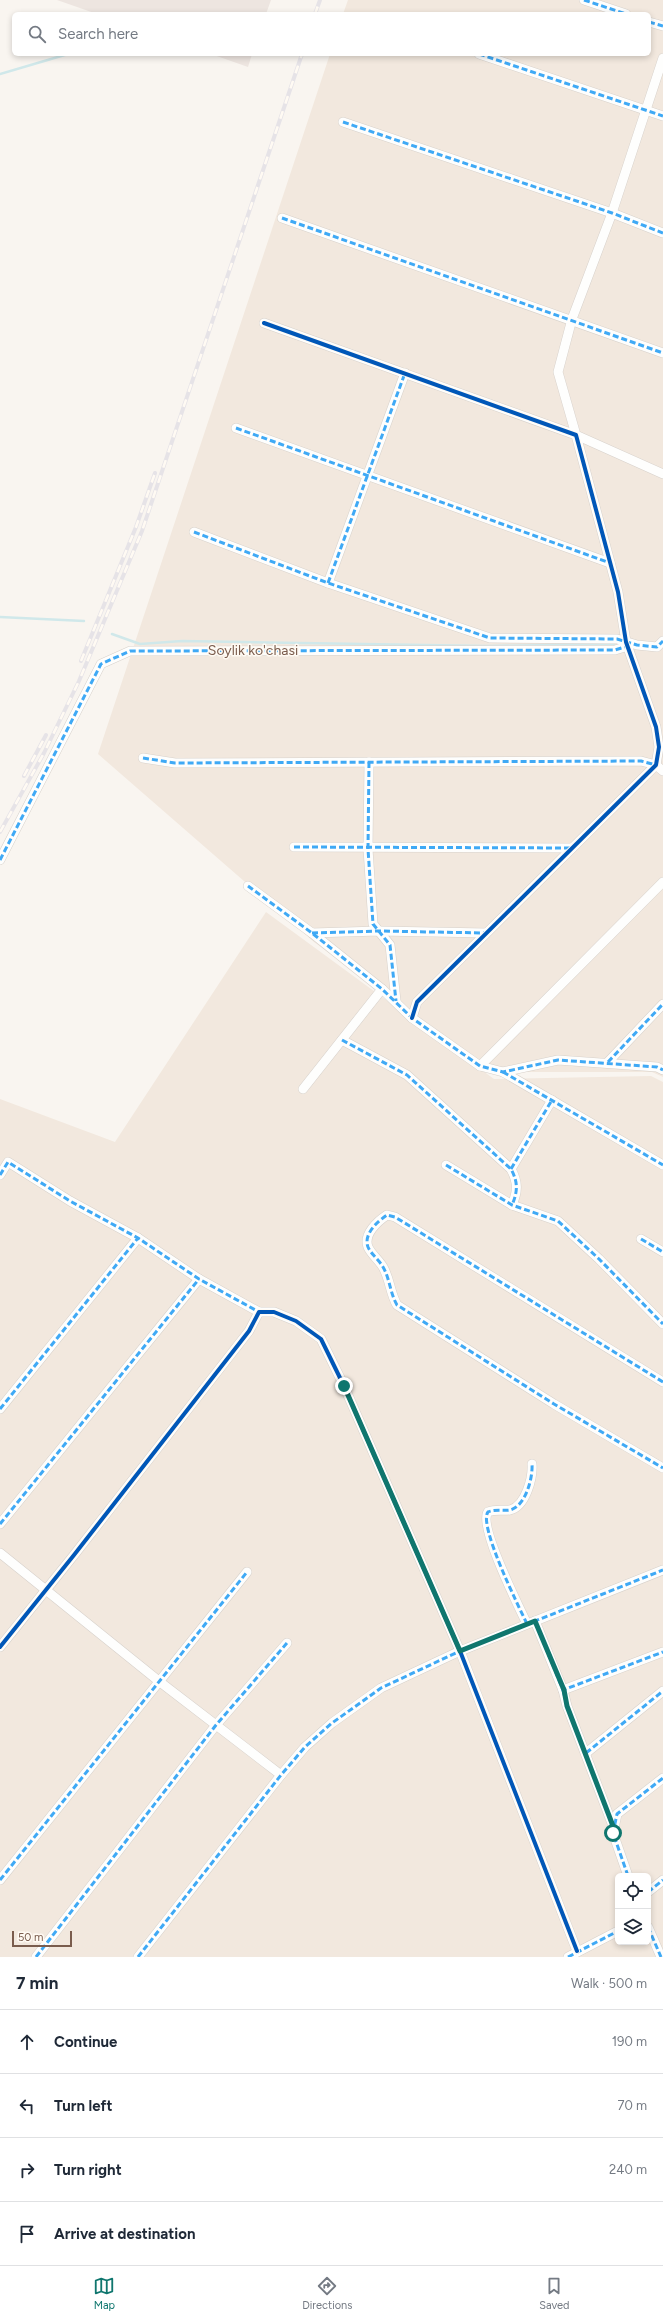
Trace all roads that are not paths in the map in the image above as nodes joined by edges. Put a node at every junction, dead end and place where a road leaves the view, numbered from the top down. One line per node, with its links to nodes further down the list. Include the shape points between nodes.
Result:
1 (584, 0): 2 (street)
2 (620, 12)
3 (651, 23): 4 (street)
4 (663, 26)
5 (485, 56): 7 (street)
6 (663, 58): 7 (street)
7 (646, 110): 8 (street); 10 (street)
8 (663, 116)
9 (343, 122): 10 (street)
10 (612, 213): 12 (street); 13 (street)
11 (282, 218): 13 (street)
12 (663, 233)
13 (572, 319): 15 (street); 18 (street, via 558,372)
14 (264, 323): 16 (street)
15 (663, 353)
16 (405, 373): 18 (street); 20 (street)
17 (236, 428): 20 (street)
18 (576, 435): 19 (street); 22 (street)
19 (663, 474)
20 (367, 476): 22 (street); 23 (street)
21 (194, 532): 23 (street)
22 (610, 563): 26 (street)
23 (328, 583): 24 (street)
24 (490, 638): 26 (street, via 617,639); 27 (street)
25 (663, 641): 26 (street, via 657,647)
26 (627, 644): 27 (street, Soylik ko'chasi, via 616,650); 30 (street, via 656,727)
27 (490, 649): 34 (street, Soylik ko'chasi, via 130,651 102,664)
28 (143, 758): 29 (street, via 175,763)
29 (369, 762): 30 (street, via 641,761); 33 (street)
30 (660, 768): 32 (street)
31 (294, 847): 33 (street)
32 (572, 848): 33 (street); 39 (street)
33 (368, 849): 37 (street, via 373,924)
34 (0, 860)
35 (663, 882): 46 (street)
36 (248, 886): 38 (street)
37 (379, 931): 38 (street); 39 (street); 41 (street, via 390,945)
38 (312, 933): 40 (street)
39 (486, 933): 43 (street, via 417,1002)
40 (382, 989): 41 (street); 44 (street)
41 (396, 1001): 43 (street)
42 (663, 1004): 45 (street)
43 (412, 1018): 46 (street)
44 (342, 1040): 49 (street); 53 (street, via 407,1075)
45 (608, 1062): 47 (street, via 657,1067); 48 (street, via 558,1060)
46 (480, 1066): 48 (street)
47 (663, 1070)
48 (502, 1072): 50 (street)
49 (303, 1089)
50 (552, 1100): 51 (street); 53 (street)
51 (663, 1165)
52 (446, 1166): 55 (street)
53 (511, 1169): 55 (street, via 517,1180 517,1193)
54 (0, 1175): 56 (street, via 8,1162)
55 (512, 1204): 61 (street, via 558,1221 600,1259)
56 (138, 1238): 59 (street); 63 (street)
57 (641, 1239): 58 (street)
58 (663, 1252)
59 (199, 1279): 60 (street); 66 (street)
60 (259, 1312): 70 (street, via 244,1337 74,1556); 74 (street, via 280,1314 296,1321 321,1339)
61 (663, 1324)
62 (663, 1382): 65 (street, via 395,1217 387,1215 377,1222 366,1241 368,1248 383,1267 397,1305 554,1404)
63 (0, 1409)
64 (532, 1464): 71 (street, via 530,1486 518,1505 510,1510 492,1510 486,1515 496,1552)
65 (663, 1468)
66 (0, 1524)
67 (0, 1553): 70 (street)
68 (663, 1570): 71 (street)
69 (247, 1572): 76 (street)
70 (46, 1588): 73 (street); 76 (street)
71 (531, 1623): 74 (street); 77 (street)
72 (287, 1643): 79 (street)
73 (0, 1646)
74 (460, 1651): 81 (street, via 381,1688 332,1723 305,1747); 90 (street)
75 (663, 1652): 77 (street)
76 (160, 1682): 79 (street); 85 (street)
77 (564, 1690): 80 (street, via 567,1706)
78 (663, 1691): 80 (street)
79 (216, 1725): 81 (street); 91 (street)
80 (586, 1753): 83 (street)
81 (281, 1775): 92 (street)
82 (663, 1778): 83 (street, via 617,1814)
83 (613, 1826): 84 (street, via 615,1841)
84 (627, 1873)
85 (0, 1880)
86 (663, 1880): 87 (street)
87 (651, 1890)
88 (615, 1932): 90 (street)
89 (651, 1934): 94 (street)
90 (577, 1951): 93 (street)
91 (36, 1957)
92 (138, 1957)
93 (568, 1957)
94 (661, 1957)

